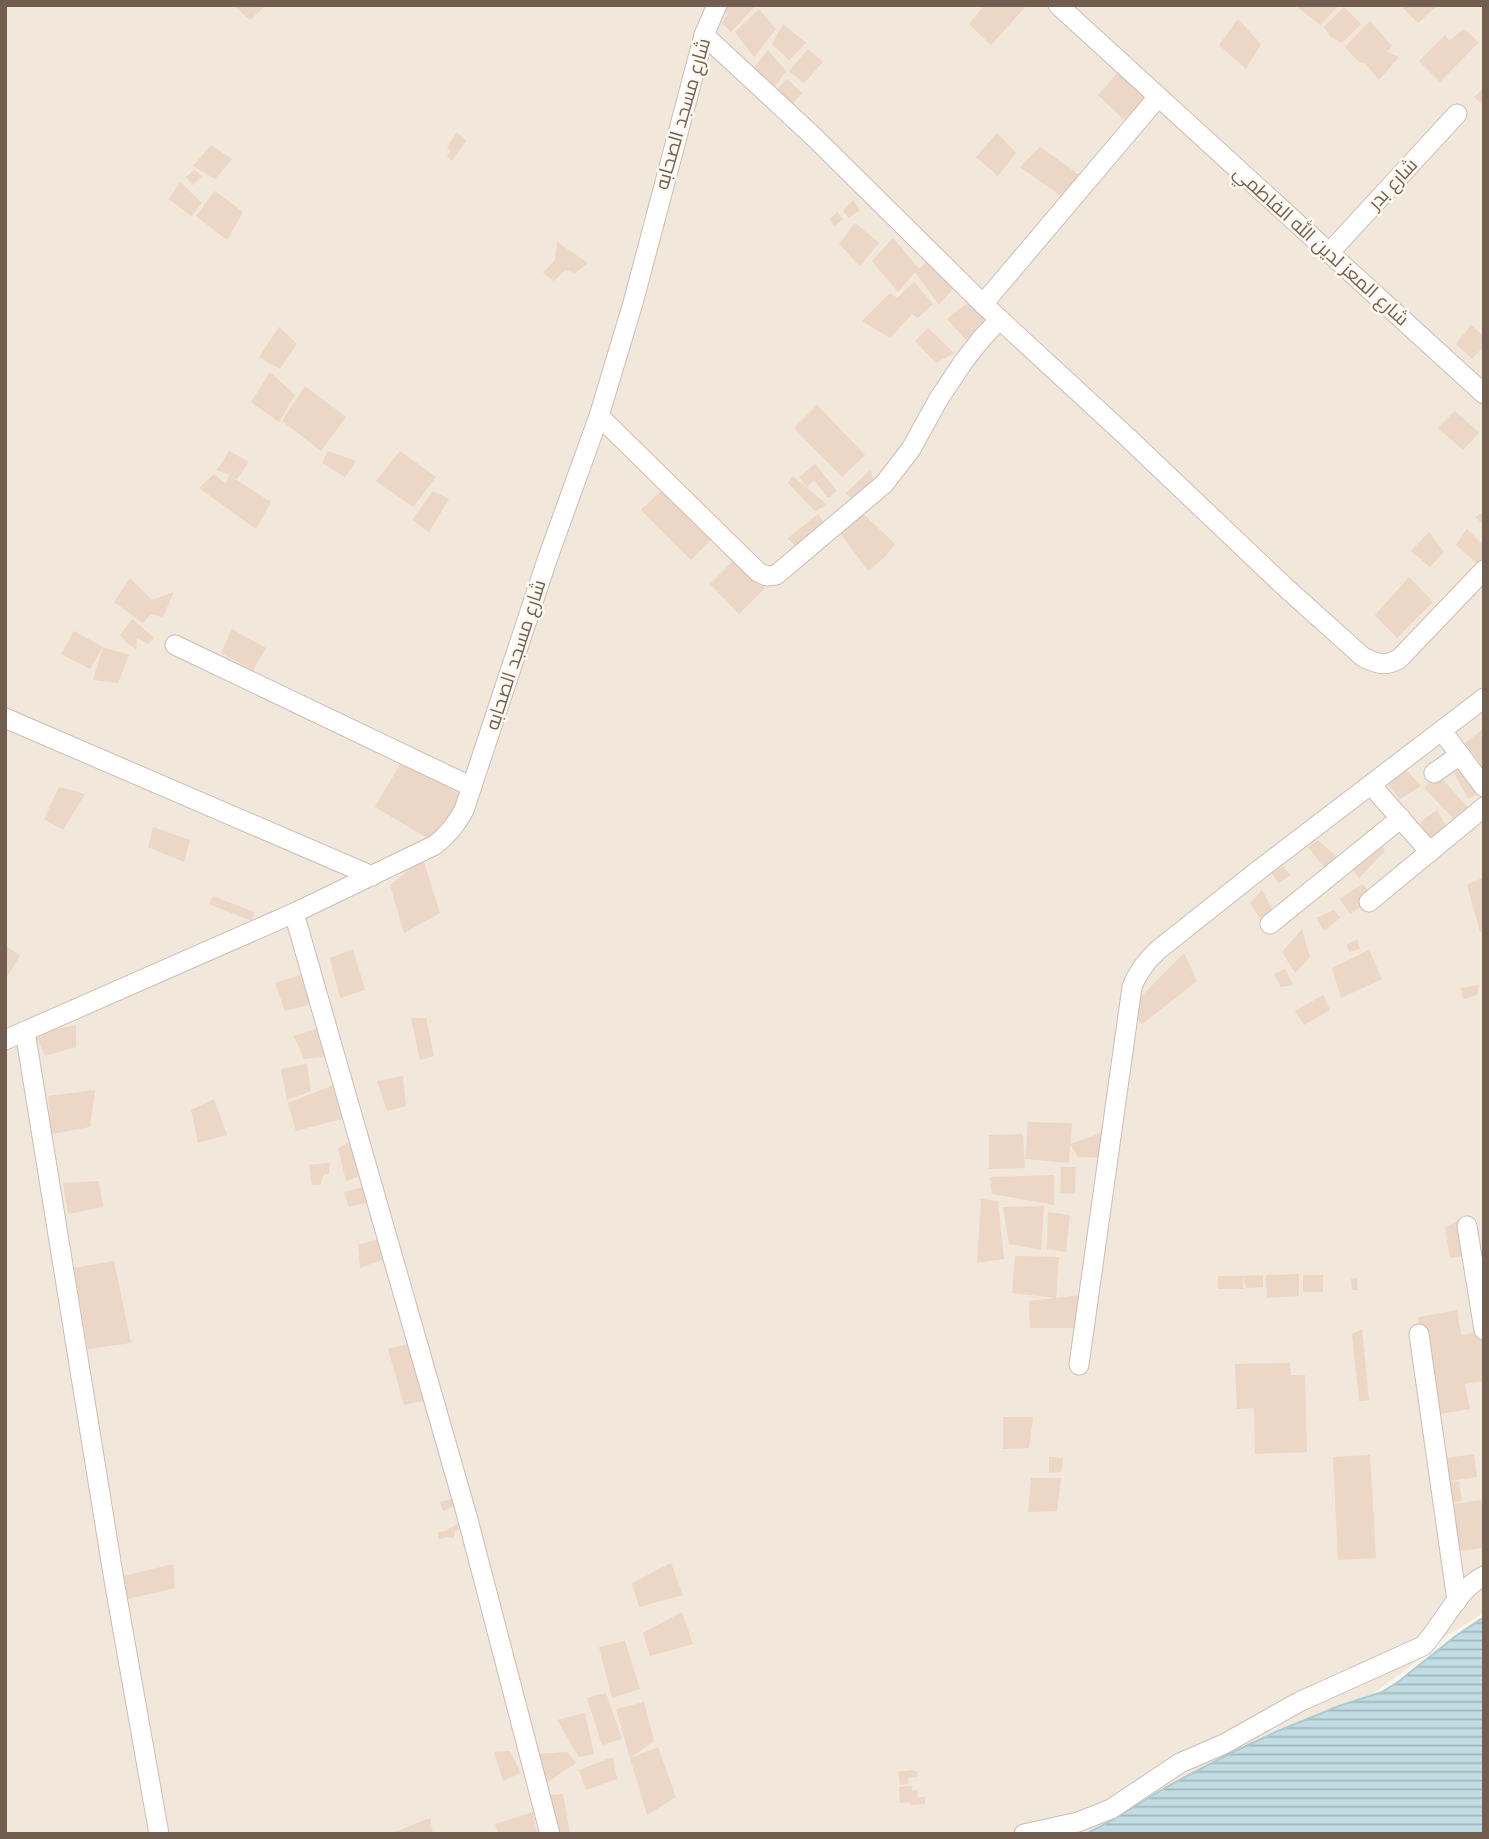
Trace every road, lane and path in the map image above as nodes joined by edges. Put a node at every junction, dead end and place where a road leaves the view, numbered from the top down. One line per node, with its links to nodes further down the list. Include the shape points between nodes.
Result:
1 (717, 5): 3 (street, شارع مسجد الصحابه)
2 (1058, 5): 4 (street)
3 (704, 35): 7 (street, via 814,136); 10 (street, شارع مسجد الصحابه)
4 (1158, 97): 6 (street, شارع المعز لدين الله الفاطمي); 7 (street)
5 (1457, 114): 6 (street, شارع بدر)
6 (1329, 253): 9 (street, شارع المعز لدين الله الفاطمي)
7 (983, 304): 8 (street)
8 (1000, 320): 10 (street, via 964,361 912,449 884,484 776,575 758,572); 11 (street, via 1363,657 1377,664 1399,659)
9 (1484, 394)
10 (599, 416): 19 (street, شارع مسجد الصحابه)
11 (1484, 570)
12 (175, 645): 19 (street)
13 (1484, 698): 15 (street)
14 (5, 718): 24 (street)
15 (1442, 731): 16 (street); 18 (street)
16 (1460, 755): 17 (street); 20 (street)
17 (1434, 773)
18 (1371, 785): 22 (street); 33 (street, via 1158,950 1136,975)
19 (472, 787): 24 (street, شارع مسجد الصحابه, via 447,836)
20 (1484, 787)
21 (1484, 807): 23 (street)
22 (1401, 818): 23 (street); 27 (street)
23 (1430, 852): 25 (street)
24 (372, 876): 26 (street, شارع مسجد الصحابه)
25 (1369, 902)
26 (294, 913): 28 (street, شارع مسجد الصحابه); 37 (street, via 467,1516)
27 (1270, 924)
28 (25, 1031): 29 (street, شارع مسجد الصحابه); 36 (street)
29 (5, 1040)
30 (1467, 1226): 31 (street)
31 (1484, 1329)
32 (1419, 1334): 35 (street)
33 (1079, 1364)
34 (1484, 1576): 35 (street)
35 (1457, 1601): 38 (street, via 1423,1646 1180,1763 1111,1809)
36 (159, 1834)
37 (550, 1834)
38 (1024, 1834)

